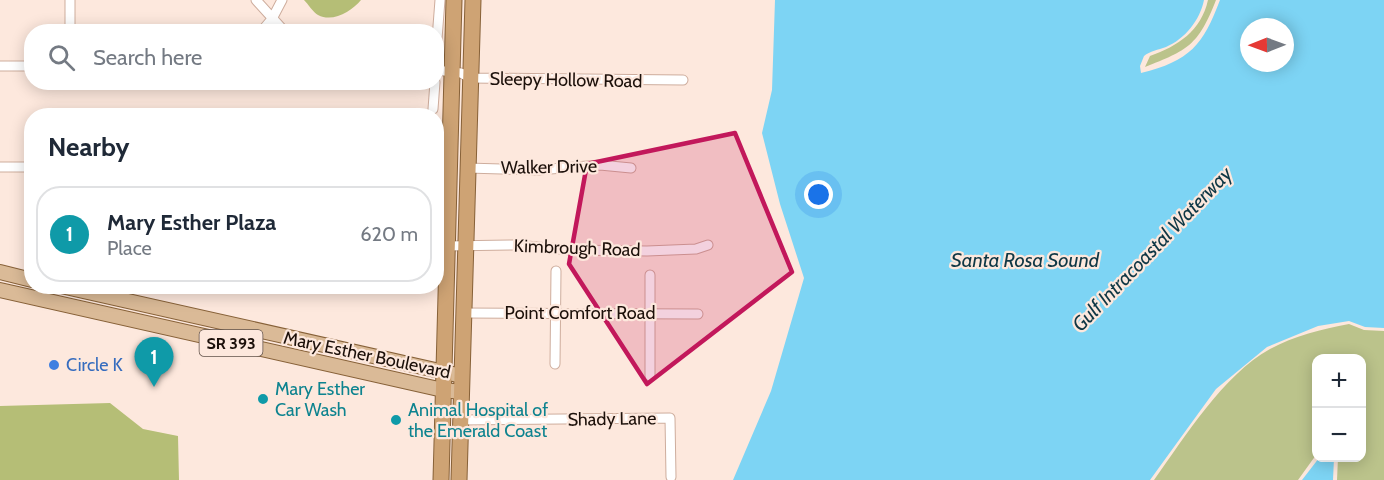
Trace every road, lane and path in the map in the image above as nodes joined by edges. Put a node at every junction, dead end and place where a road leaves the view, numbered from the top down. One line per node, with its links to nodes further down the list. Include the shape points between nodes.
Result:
1 (70, 0): 8 (street)
2 (256, 0): 7 (street)
3 (282, 0): 7 (street)
4 (440, 0): 11 (street)
5 (454, 0): 14 (highway)
6 (473, 0): 15 (highway)
7 (272, 19): 9 (street); 10 (street)
8 (70, 24)
9 (268, 24)
10 (277, 24)
11 (438, 24)
12 (0, 66): 13 (street)
13 (24, 66)
14 (444, 71): 15 (street, Sleepy Hollow Road); 25 (highway)
15 (470, 78): 16 (street, Sleepy Hollow Road); 21 (highway)
16 (683, 80)
17 (434, 90): 18 (street)
18 (433, 108)
19 (0, 167): 20 (street)
20 (24, 167)
21 (467, 168): 22 (street, Walker Drive); 23 (highway)
22 (631, 168)
23 (465, 245): 24 (street, Kimbrough Road, via 658,251); 25 (street, Kimbrough Road); 34 (highway)
24 (708, 245)
25 (446, 246): 37 (highway)
26 (556, 271): 32 (street)
27 (0, 272): 29 (main road)
28 (650, 274): 33 (street)
29 (24, 278)
30 (0, 290): 40 (main road, Mary Esther Boulevard / SR 393)
31 (97, 294): 37 (main road, Mary Esther Boulevard / SR 393)
32 (556, 313): 33 (street, Point Comfort Road); 34 (street, Point Comfort Road); 36 (street)
33 (650, 313): 35 (street, Point Comfort Road); 39 (street)
34 (463, 314): 38 (highway)
35 (698, 314)
36 (555, 364)
37 (443, 372): 38 (main road, Mary Esther Boulevard / SR 393); 40 (highway)
38 (462, 376): 41 (highway)
39 (650, 376)
40 (442, 390): 41 (main road, Mary Esther Boulevard / SR 393); 44 (highway)
41 (462, 392): 42 (highway)
42 (460, 420): 43 (street, Shady Lane, via 670,418); 45 (highway)
43 (671, 477)
44 (441, 480)
45 (459, 480)

